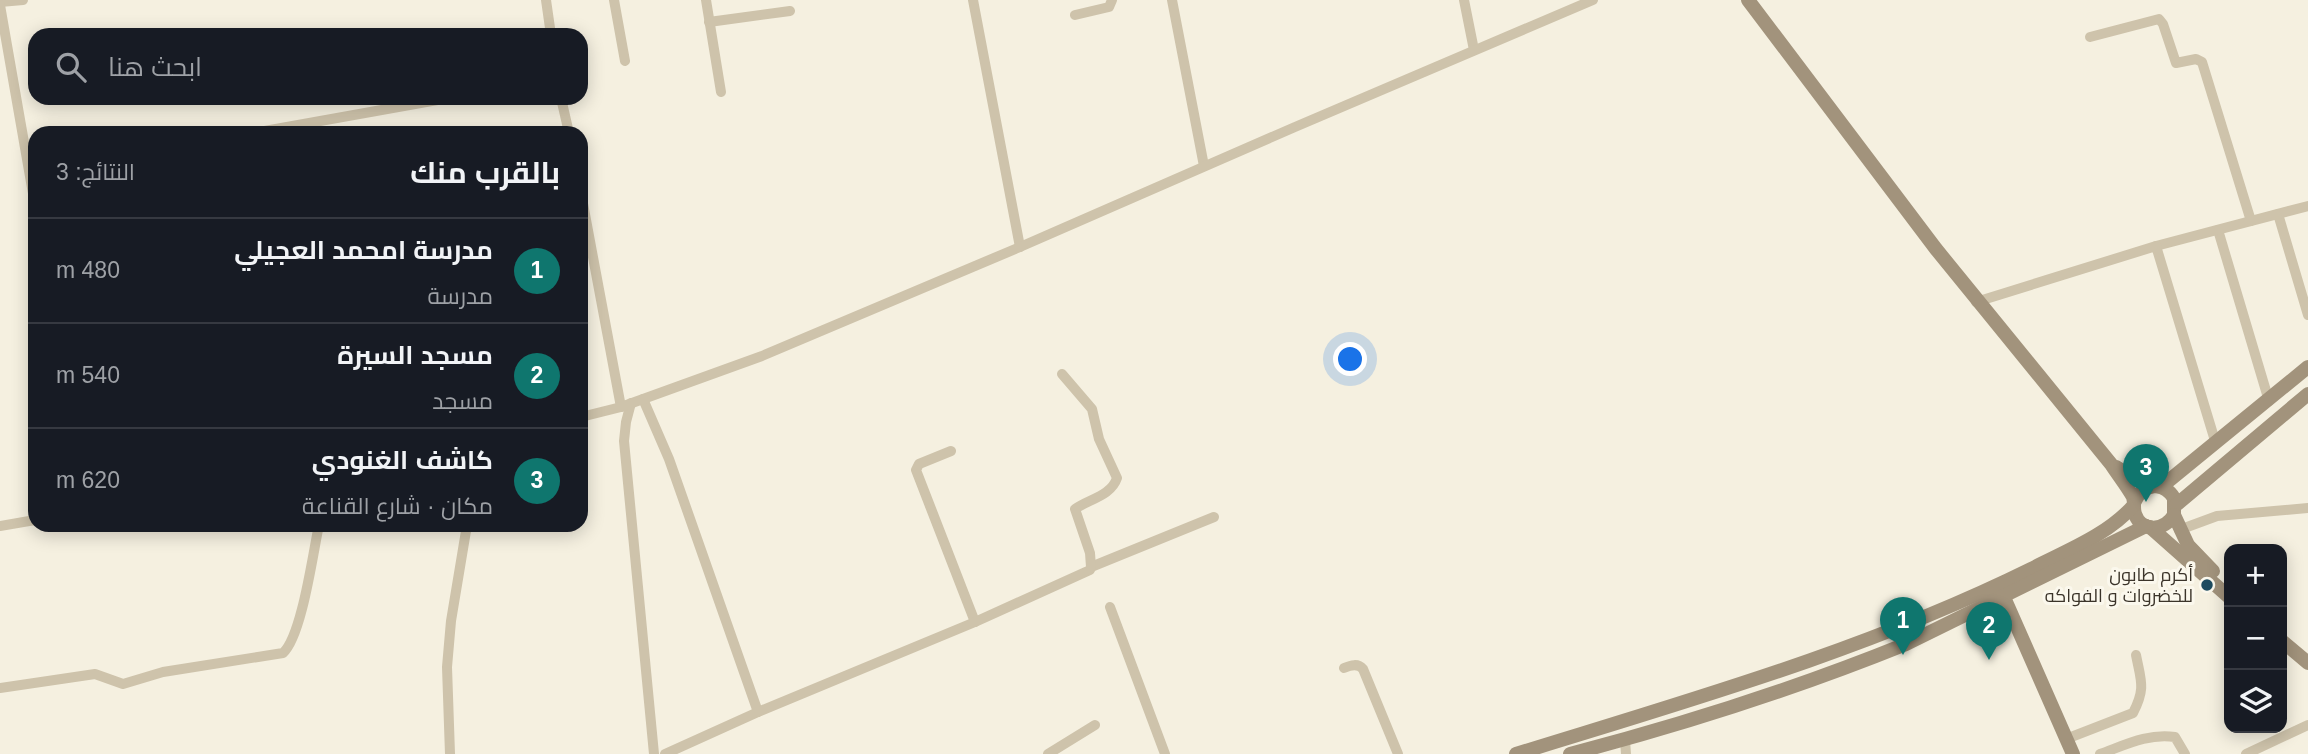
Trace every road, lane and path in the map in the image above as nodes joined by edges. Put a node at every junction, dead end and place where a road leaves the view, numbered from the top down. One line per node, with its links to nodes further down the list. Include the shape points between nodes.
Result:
1 (23, 0): 11 (street)
2 (546, 0): 15 (street)
3 (614, 0): 18 (street)
4 (705, 0): 14 (street)
5 (972, 0): 32 (street)
6 (1112, 0): 13 (street, via 1109,7)
7 (1172, 0): 25 (street)
8 (1464, 0): 17 (street)
9 (1593, 0): 17 (street)
10 (1748, 0): 33 (main road)
11 (0, 4): 24 (street)
12 (790, 11): 14 (street)
13 (1075, 15)
14 (709, 22): 19 (street)
15 (550, 28)
16 (2090, 37): 28 (street, via 2159,19 2176,63 2202,62)
17 (1474, 50): 25 (street)
18 (625, 61)
19 (721, 92)
20 (409, 105): 22 (street)
21 (563, 105): 23 (street)
22 (292, 126)
23 (567, 126)
24 (28, 148)
25 (1204, 166): 32 (street)
26 (2308, 206): 27 (street)
27 (2278, 214): 28 (street); 34 (street)
28 (2251, 221): 30 (street)
29 (588, 226): 40 (street)
30 (2218, 230): 31 (street); 39 (street)
31 (2157, 246): 33 (street); 42 (street)
32 (1020, 247): 38 (street, via 762,356)
33 (1976, 302): 44 (main road)
34 (2308, 315)
35 (2308, 367): 39 (main road)
36 (1062, 374): 56 (street, via 1092,409 1099,439 1117,478 1108,491 1075,509)
37 (2308, 394): 48 (main road)
38 (643, 399): 40 (street); 70 (street, via 669,459)
39 (2269, 401): 42 (main road)
40 (626, 405): 41 (street); 76 (street, via 624,441)
41 (588, 415)
42 (2216, 444): 45 (main road)
43 (951, 451): 62 (street, via 919,464 916,470)
44 (2112, 464): 45 (main road, via 2134,479); 46 (main road)
45 (2158, 486): 46 (main road, via 2144,489); 48 (main road, via 2170,492)
46 (2134, 503): 52 (main road, via 2136,515); 59 (main road, via 2118,522)
47 (2308, 508): 53 (street, via 2217,516)
48 (2175, 510): 52 (main road, via 2162,527); 53 (main road)
49 (1214, 517): 56 (street)
50 (28, 521): 51 (street)
51 (0, 526)
52 (2148, 527): 57 (main road); 59 (main road)
53 (2179, 530): 57 (main road)
54 (317, 532): 69 (street, via 300,613 292,641 283,653 163,671 123,684 95,674)
55 (466, 532): 75 (street, via 447,667)
56 (1091, 567): 62 (street)
57 (2215, 579): 58 (main road); 60 (main road)
58 (2224, 584)
59 (2001, 590): 73 (main road); 74 (main road, via 1906,644); 81 (main road, via 1858,645)
60 (2224, 591)
61 (1110, 607): 79 (street)
62 (975, 622): 70 (street)
63 (2287, 636): 65 (main road)
64 (2287, 645): 67 (main road)
65 (2308, 653)
66 (2136, 655): 73 (street, via 2143,683 2133,713)
67 (2308, 663)
68 (1344, 668): 80 (street, via 1360,665 1363,669)
69 (0, 688)
70 (758, 712): 77 (street)
71 (2308, 724): 86 (street)
72 (1095, 725): 78 (street)
73 (2066, 739): 83 (main road)
74 (1626, 747): 82 (main road)
75 (450, 754)
76 (654, 754)
77 (665, 754)
78 (1048, 754)
79 (1165, 754)
80 (1398, 754)
81 (1516, 754)
82 (1570, 754)
83 (2073, 754)
84 (2100, 754): 85 (street, via 2161,735 2175,737)
85 (2185, 754)
86 (2246, 754)

